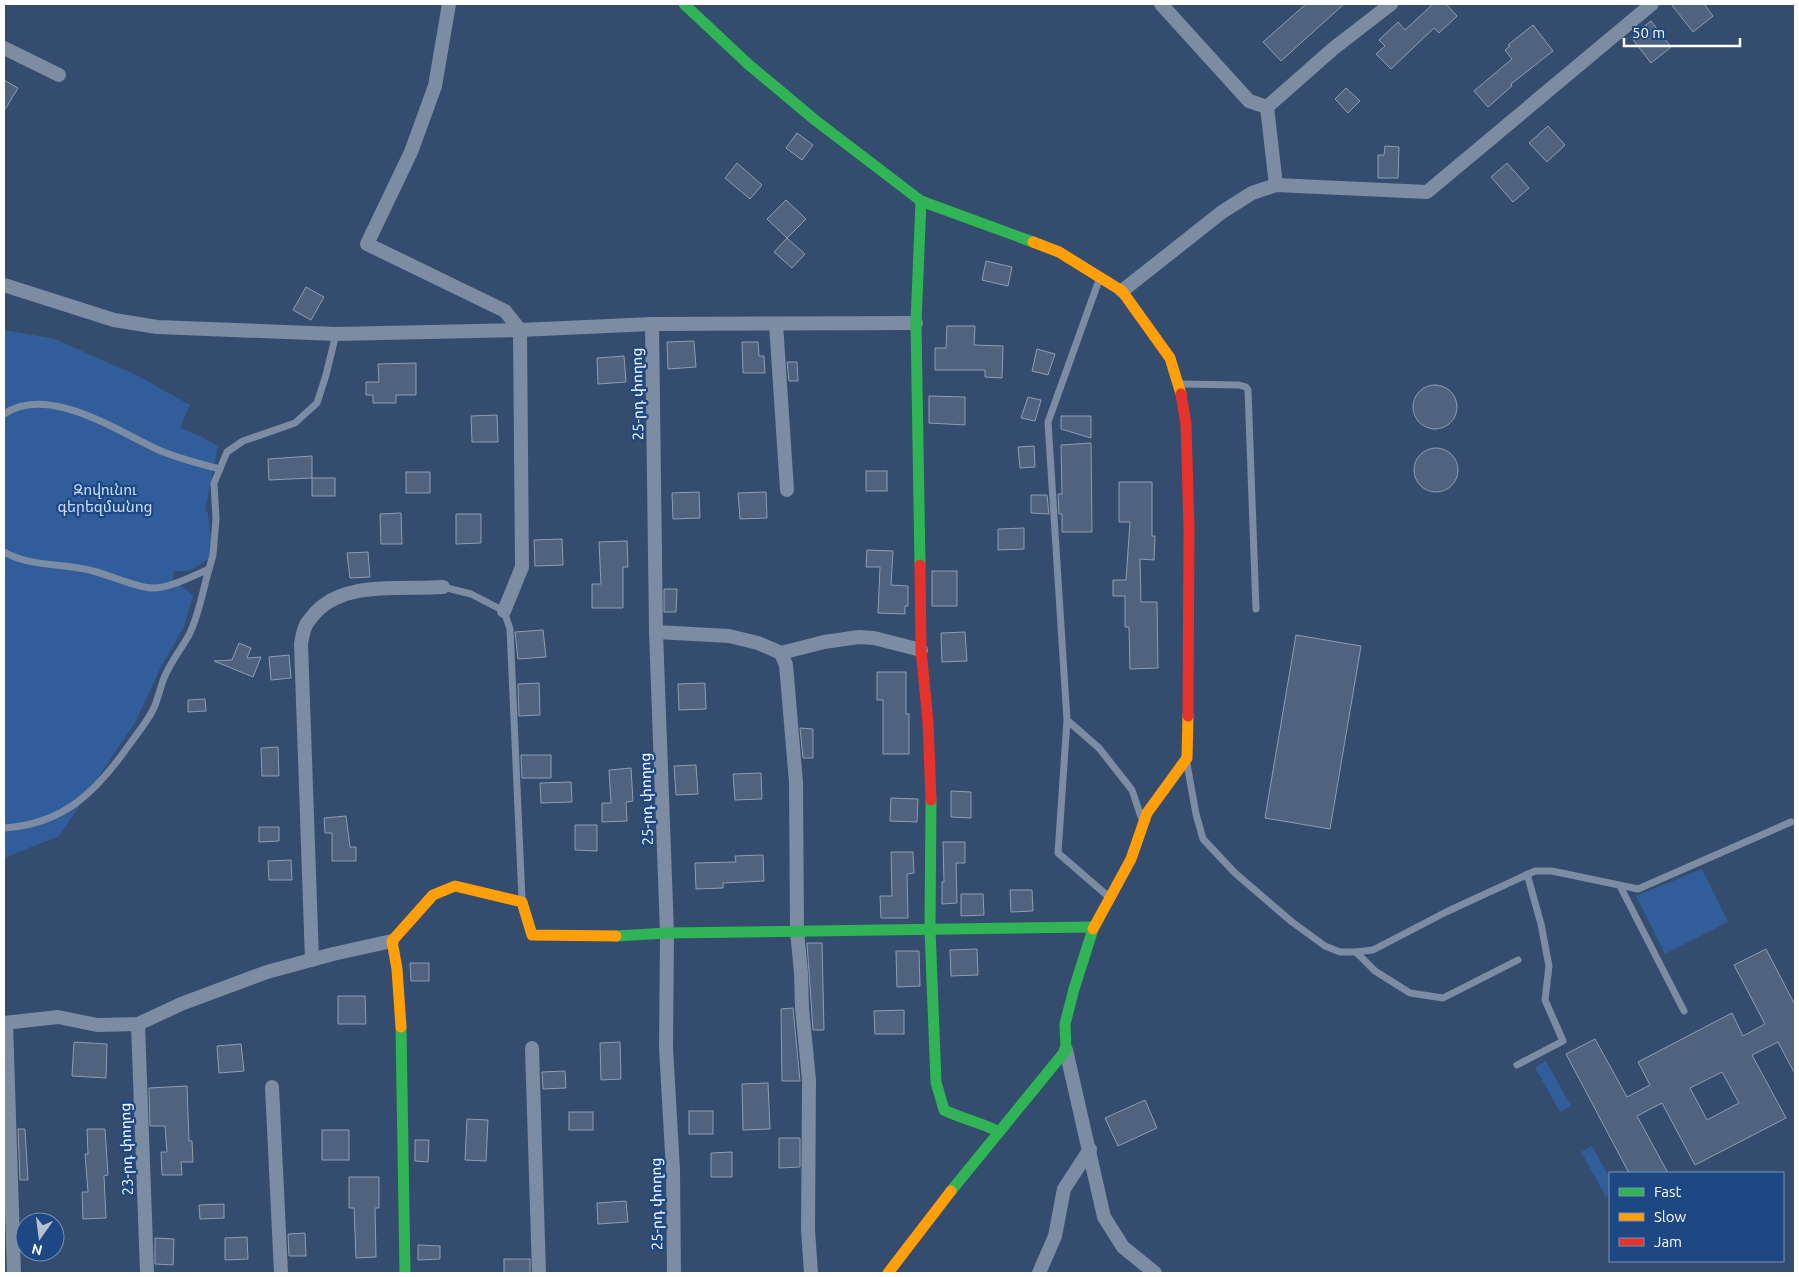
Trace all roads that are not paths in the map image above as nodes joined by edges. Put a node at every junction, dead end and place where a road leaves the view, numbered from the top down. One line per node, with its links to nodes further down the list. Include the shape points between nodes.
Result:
1 (448, 4): 17 (street, via 434,86 411,152 367,244 505,311)
2 (684, 4): 10 (street, via 755,71)
3 (1161, 4): 8 (street, via 1249,101)
4 (1391, 4): 8 (street)
5 (1652, 4): 9 (street, via 1427,192)
6 (4, 48): 7 (street)
7 (59, 75)
8 (1267, 106): 9 (street)
9 (1276, 185): 13 (street, via 1252,193 1222,212)
10 (921, 201): 11 (street, via 1059,252); 14 (street)
11 (1100, 277): 13 (street); 31 (lane, via 1048,422)
12 (4, 285): 18 (street, via 114,320 157,327)
13 (1122, 291): 19 (street, via 1170,358)
14 (916, 323): 16 (street); 29 (street)
15 (652, 324): 16 (street); 17 (street); 28 (street, 25-րդ փողոց)
16 (776, 324): 22 (street)
17 (520, 330): 18 (street); 27 (street, via 522,567)
18 (336, 334): 21 (lane, via 316,403 295,423 243,441 227,452)
19 (1179, 384): 26 (lane, via 1239,385 1248,390); 32 (street, via 1186,424 1189,528)
20 (4, 414): 21 (lane, via 33,405 56,406 97,419 189,462)
21 (220, 469): 24 (lane, via 214,483 216,519)
22 (787, 490)
23 (4, 552): 24 (lane, via 32,561 91,570 150,588 161,588)
24 (209, 569): 35 (lane, via 190,633 164,677 153,710 110,772 80,800 47,820)
25 (443, 587): 27 (lane, via 471,594); 46 (street, via 379,588 338,596 324,604 306,624 301,644)
26 (1256, 609)
27 (504, 611): 39 (lane, via 510,628)
28 (656, 632): 30 (street, via 728,636); 43 (street, 25-րդ փողոց)
29 (921, 650): 30 (street, via 859,637); 41 (street, via 928,722)
30 (782, 653): 42 (street, via 786,665 796,782)
31 (1067, 720): 33 (lane, via 1099,748 1132,790); 38 (lane, via 1058,853)
32 (1187, 758): 33 (street); 45 (lane, via 1196,814 1204,839 1235,873 1292,922 1325,946 1340,952)
33 (1143, 822): 38 (street, via 1131,858)
34 (1791, 822): 37 (lane, via 1638,889)
35 (4, 828)
36 (1527, 874): 37 (lane, via 1552,871); 45 (lane, via 1373,950); 53 (lane, via 1550,966 1544,1000 1563,1041)
37 (1620, 886): 48 (lane)
38 (1110, 897): 40 (street)
39 (522, 902): 43 (street, via 532,935); 44 (street, via 455,886 433,895)
40 (1094, 927): 41 (street); 52 (street, via 1065,1024)
41 (930, 930): 42 (street); 55 (street, via 936,1082 944,1110 962,1120 982,1123)
42 (797, 932): 43 (street); 63 (street, via 809,1080 808,1230)
43 (667, 934): 62 (street, 25-րդ փողոց, via 666,1048 673,1170)
44 (392, 941): 46 (street); 60 (street, via 401,1012)
45 (1356, 952): 47 (lane, via 1375,971 1410,993 1443,998)
46 (312, 960): 50 (street, via 232,984)
47 (1518, 960)
48 (1684, 1011)
49 (5, 1023): 50 (street, via 58,1017 96,1025); 57 (street)
50 (138, 1024): 58 (street, 23-րդ փողոց)
51 (532, 1048): 61 (street)
52 (1066, 1050): 55 (street); 56 (street)
53 (1517, 1065)
54 (272, 1087): 59 (street)
55 (999, 1132): 64 (street)
56 (1090, 1149): 65 (street, via 1064,1189 1055,1236); 66 (street, via 1104,1217 1123,1247)
57 (14, 1273)
58 (146, 1273)
59 (281, 1273)
60 (405, 1273)
61 (539, 1273)
62 (674, 1273)
63 (811, 1273)
64 (888, 1273)
65 (1039, 1273)
66 (1155, 1273)

